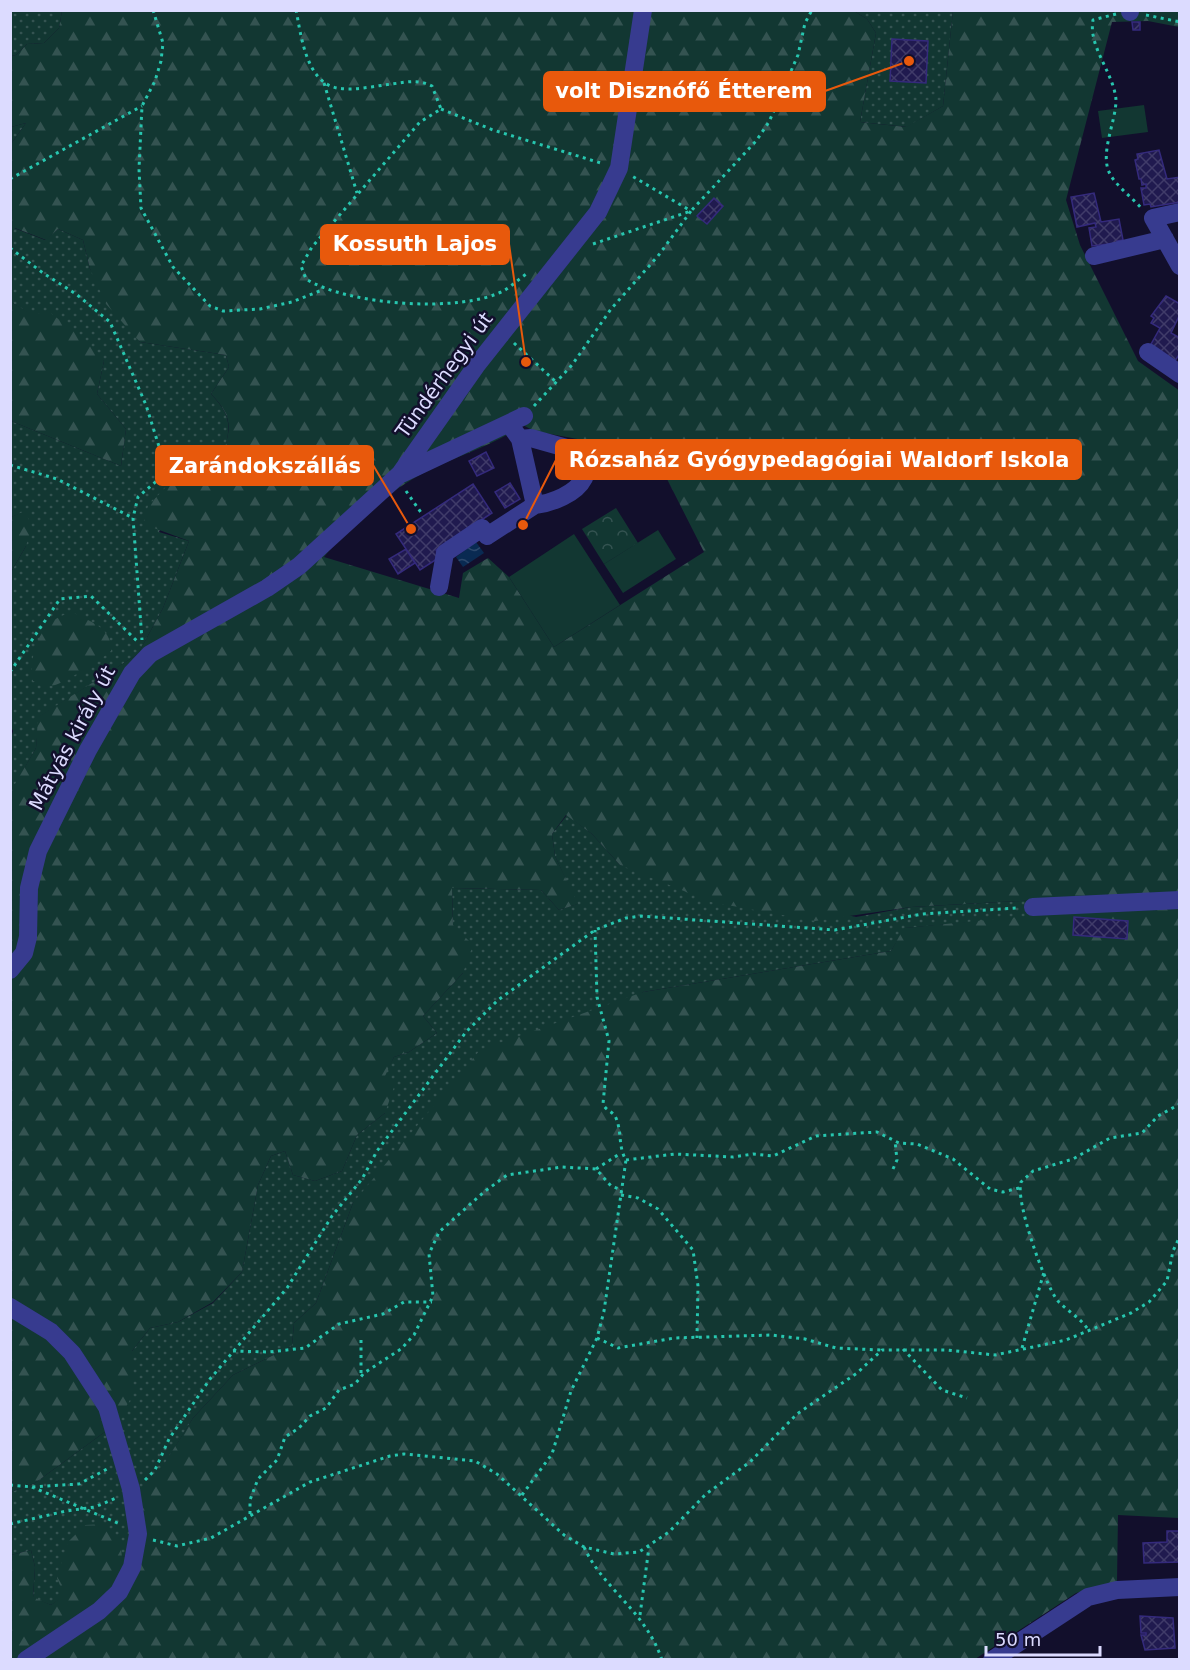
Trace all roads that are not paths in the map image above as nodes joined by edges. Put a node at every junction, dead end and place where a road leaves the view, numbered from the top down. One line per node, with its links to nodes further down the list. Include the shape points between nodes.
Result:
1 (643, 10): 9 (street, Tündérhegyi út, via 619,168 598,212 502,332)
2 (1179, 212): 3 (street, via 1153,218)
3 (1165, 239): 4 (street); 5 (street)
4 (1094, 256)
5 (1179, 266)
6 (1148, 352): 7 (street)
7 (1179, 374)
8 (518, 427): 9 (street); 10 (street); 10 (street, via 531,438 578,451 586,463 584,477 569,493 550,503)
9 (399, 476): 14 (street, Mátyás király út, via 299,566 150,654 132,673 38,851 29,888 28,937 24,953)
10 (535, 505): 11 (street, via 487,536 482,528 445,553)
11 (439, 587)
12 (1179, 900): 13 (street)
13 (1033, 907)
14 (10, 969)
15 (10, 1307): 17 (street, via 51,1332 88,1373 107,1407 131,1489 138,1534 132,1566 119,1592 99,1611)
16 (1179, 1587): 18 (street, via 1117,1590 1088,1597)
17 (26, 1659)
18 (992, 1659)

